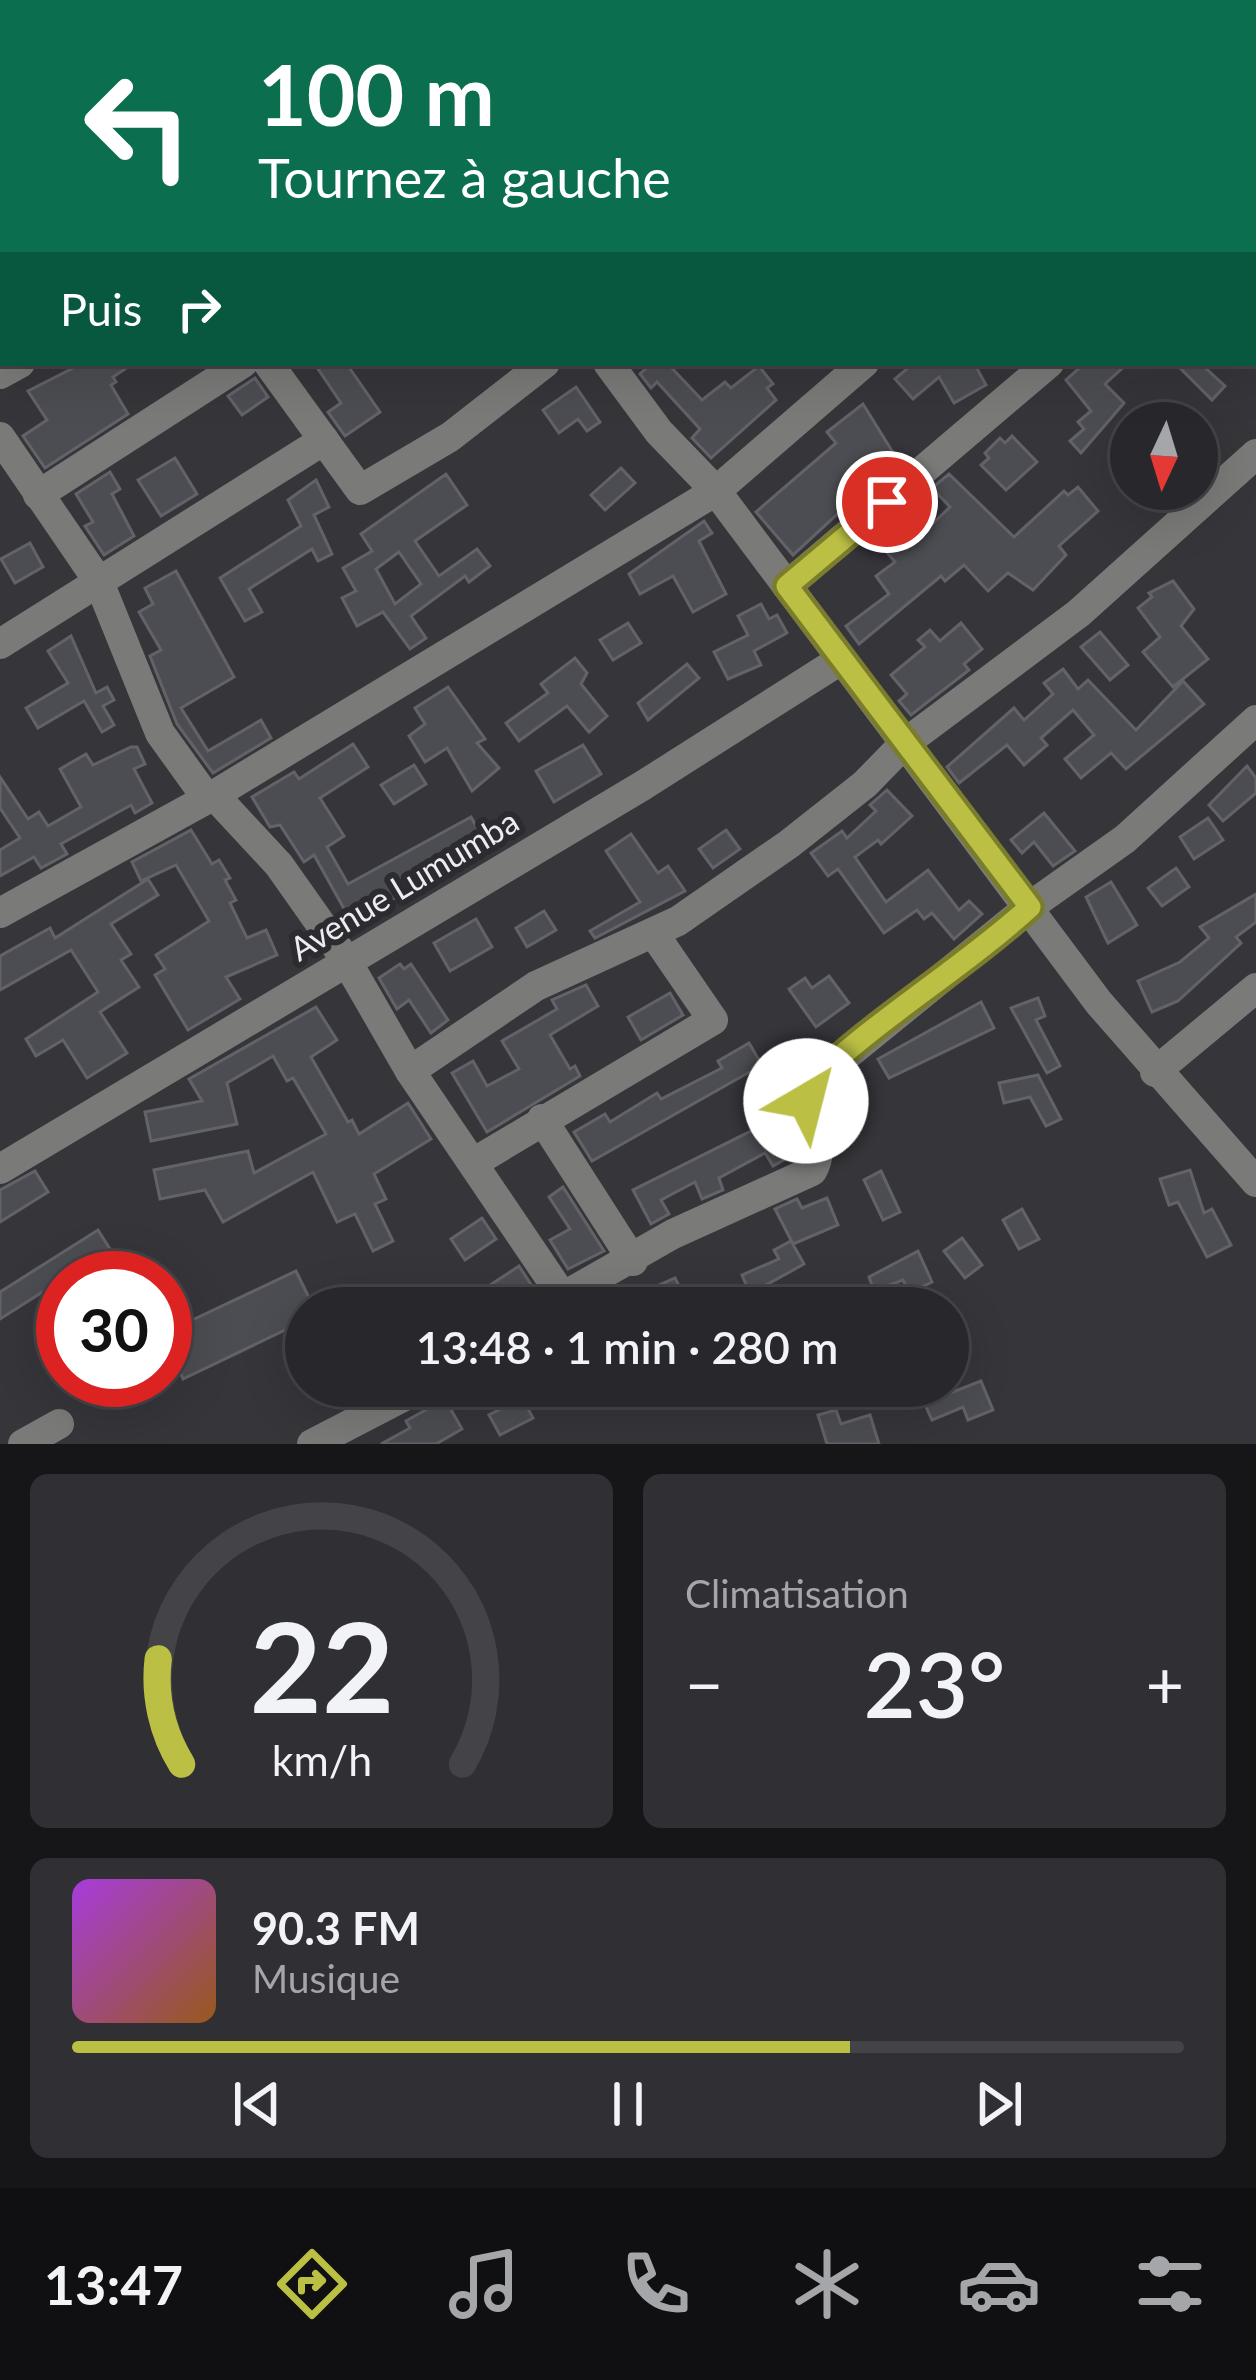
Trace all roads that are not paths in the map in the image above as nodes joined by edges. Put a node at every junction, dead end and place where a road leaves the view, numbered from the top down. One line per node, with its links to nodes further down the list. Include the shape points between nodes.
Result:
1 (238, 366): 11 (street)
2 (270, 366): 8 (street)
3 (541, 366): 8 (street, via 450,436 360,490)
4 (610, 366): 10 (street)
5 (861, 366): 10 (street)
6 (1044, 366): 13 (street)
7 (0, 437): 11 (street)
8 (324, 440): 12 (street)
9 (1256, 454): 17 (street, via 1079,613)
10 (716, 491): 13 (street); 18 (street)
11 (38, 495): 12 (street)
12 (98, 581): 14 (street); 18 (street, via 160,733)
13 (787, 586): 15 (street)
14 (0, 644)
15 (842, 659): 17 (street); 22 (street, Avenue Lumumba)
16 (1256, 720): 19 (street, via 1125,838)
17 (904, 744): 19 (street); 21 (street, via 790,844)
18 (210, 796): 20 (street); 22 (street, via 279,865)
19 (1030, 907): 25 (street); 30 (street, via 805,1089 818,1147 812,1171)
20 (0, 913)
21 (654, 934): 24 (street, via 536,986); 26 (street, via 713,1019)
22 (346, 960): 24 (street); 28 (street, Avenue Lumumba)
23 (1256, 988): 25 (street)
24 (410, 1072): 27 (street)
25 (1155, 1072): 29 (street)
26 (542, 1119): 27 (street); 30 (street)
27 (473, 1163): 31 (street)
28 (0, 1169)
29 (1256, 1182)
30 (633, 1261): 32 (street)
31 (544, 1287)
32 (582, 1287)
33 (383, 1407): 36 (street)
34 (59, 1424): 35 (street)
35 (23, 1444)
36 (312, 1444)

